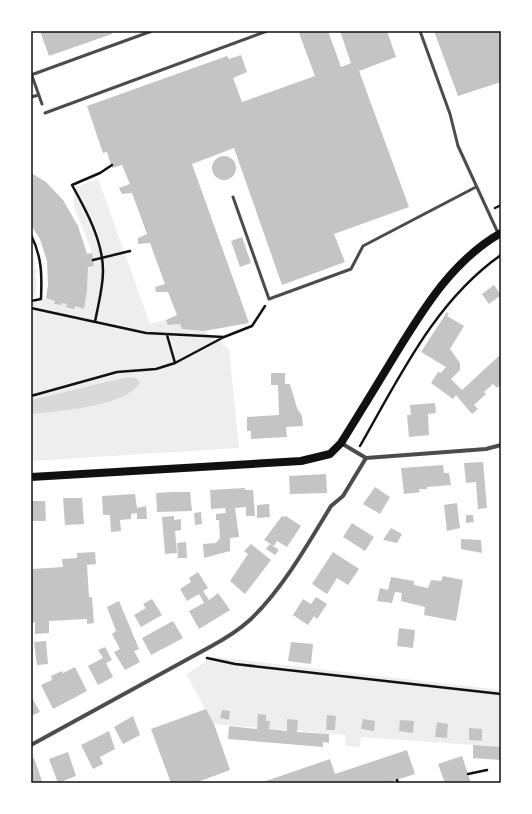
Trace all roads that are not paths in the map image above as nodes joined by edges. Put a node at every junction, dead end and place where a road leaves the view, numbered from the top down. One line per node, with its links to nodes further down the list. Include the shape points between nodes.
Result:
1 (152, 31): 4 (lane)
2 (267, 31): 8 (lane)
3 (420, 31): 9 (lane, via 450,114 458,146)
4 (31, 74): 5 (lane)
5 (39, 95): 6 (lane); 7 (lane)
6 (31, 97)
7 (42, 104)
8 (45, 113)
9 (476, 186): 10 (lane, via 363,246 351,269 270,299); 11 (lane)
10 (233, 196)
11 (500, 234): 12 (main road, via 466,261 424,308)
12 (341, 443): 14 (street); 15 (main road, via 330,454 301,461)
13 (501, 445): 14 (street, via 486,449)
14 (366, 458): 16 (street, via 343,496 331,506 267,602 250,620 202,652)
15 (31, 477)
16 (31, 745)

